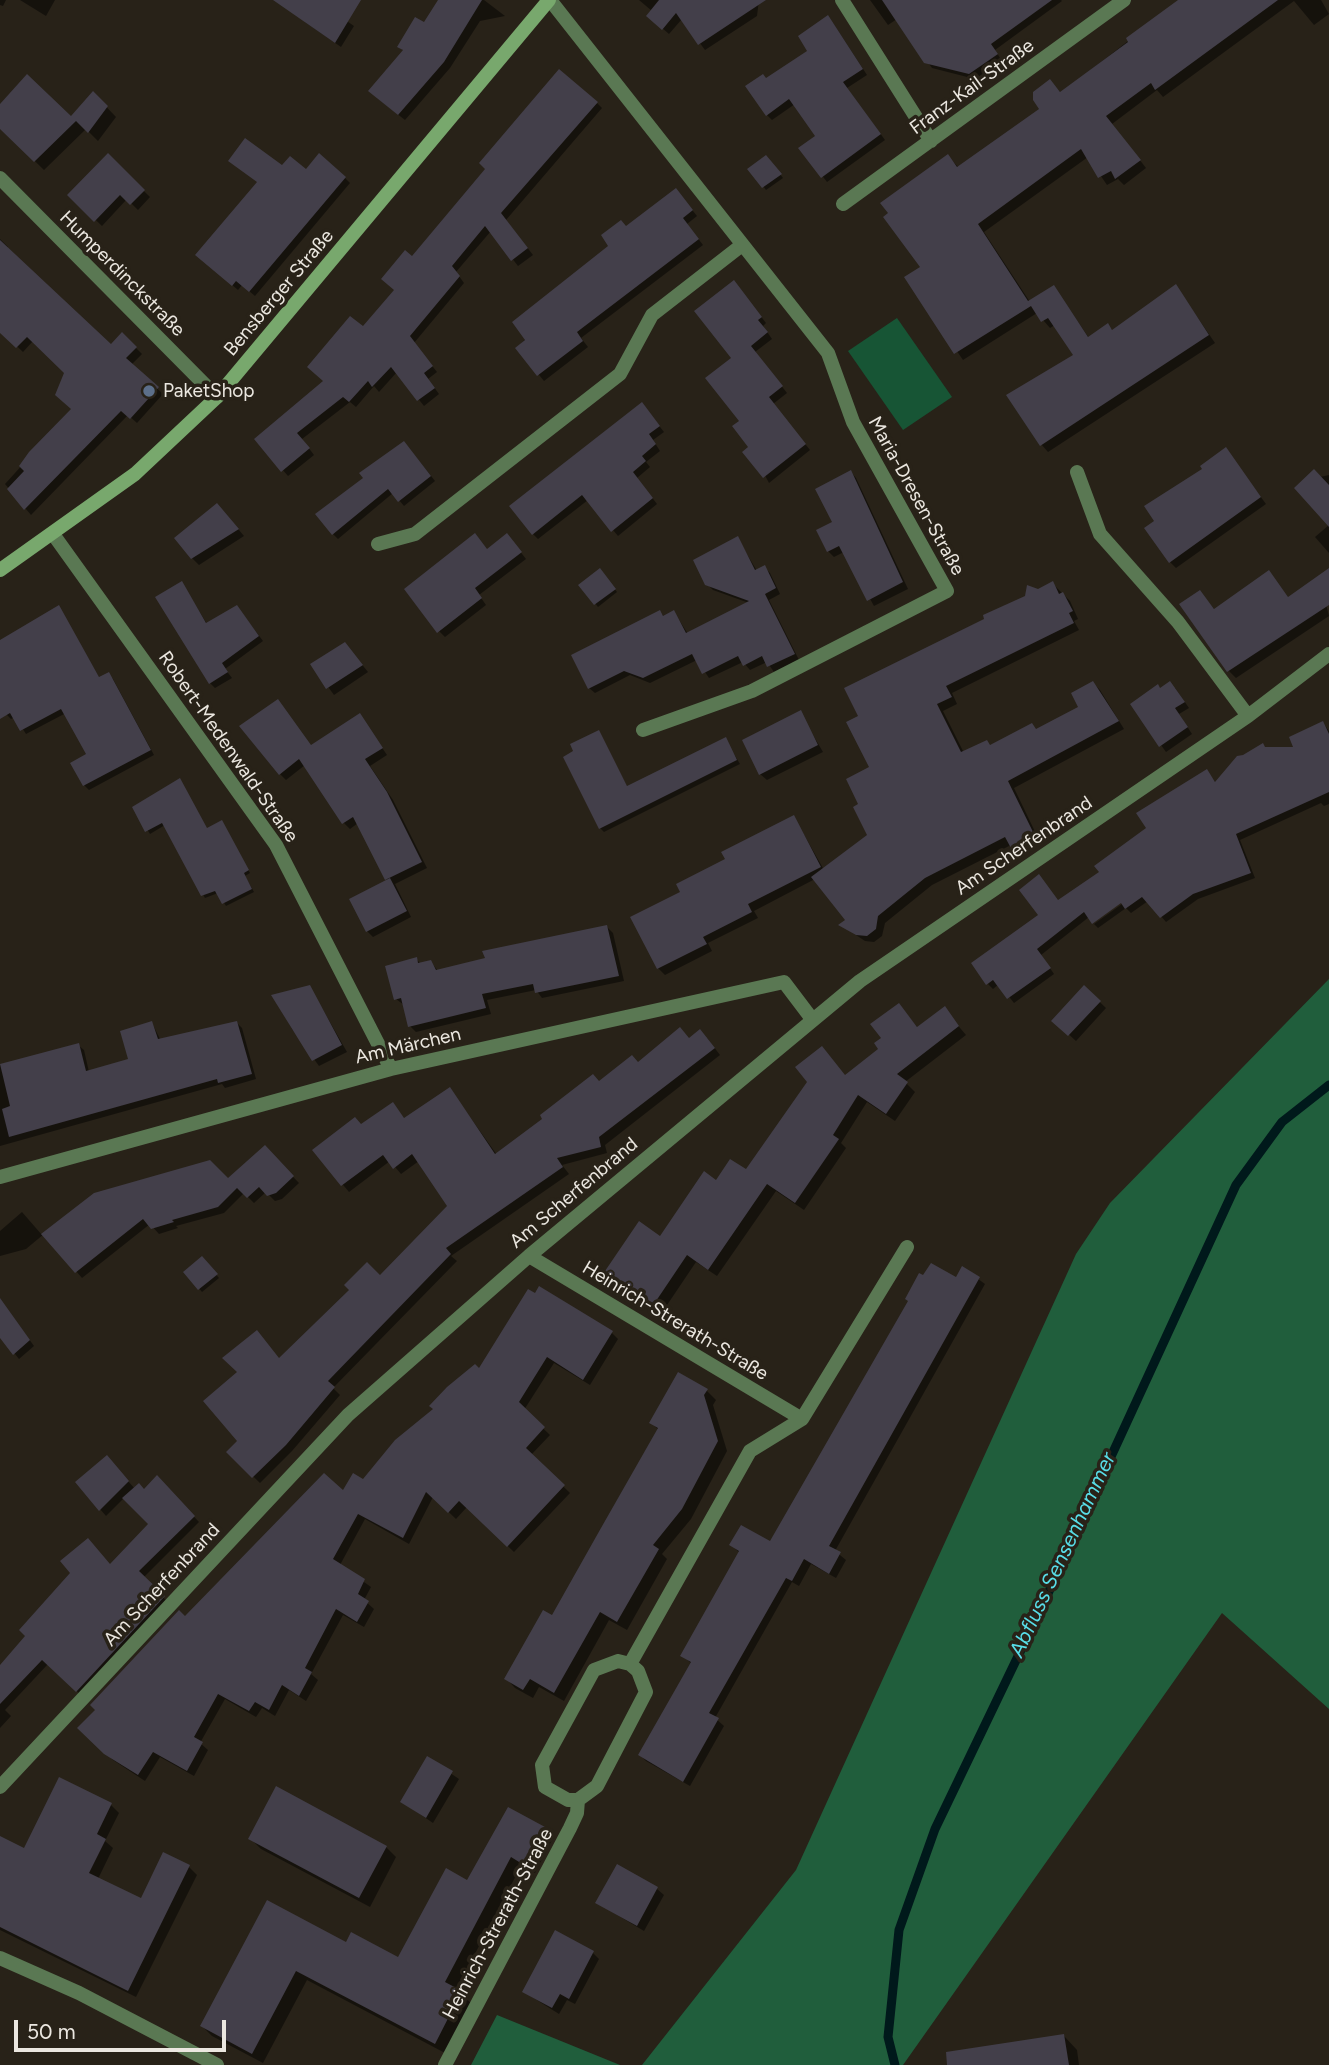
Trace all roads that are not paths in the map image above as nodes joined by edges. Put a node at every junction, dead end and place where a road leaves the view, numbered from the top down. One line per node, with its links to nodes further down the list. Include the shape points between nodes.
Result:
1 (549, 0): 7 (street, Maria-Dresen-Straße); 8 (main road, Bensberger Straße)
2 (842, 0): 4 (street)
3 (1124, 0): 4 (street, Franz-Kail-Straße)
4 (931, 141): 6 (street, Franz-Kail-Straße)
5 (0, 178): 8 (street, Humperdinckstraße)
6 (843, 204)
7 (742, 245): 11 (street, via 652,315 620,374 415,534); 15 (street, Maria-Dresen-Straße, via 828,353 853,422 947,591 752,691)
8 (218, 397): 10 (main road, Bensberger Straße, via 135,474)
9 (1077, 472): 14 (street, via 1100,534 1178,622)
10 (53, 534): 12 (main road, Bensberger Straße); 17 (street, Robert-Medenwald-Straße, via 276,845)
11 (378, 544)
12 (0, 570)
13 (1329, 654): 14 (street, Am Scherfenbrand)
14 (1248, 716): 16 (street, Am Scherfenbrand, via 860,981)
15 (643, 730)
16 (812, 1019): 17 (street, Am Märchen, via 784,982); 20 (street, Am Scherfenbrand)
17 (391, 1069): 18 (street, Am Märchen)
18 (0, 1177)
19 (907, 1247): 21 (street)
20 (529, 1256): 21 (street, Heinrich-Strerath-Straße); 23 (street, Am Scherfenbrand, via 348,1415)
21 (802, 1419): 22 (street, via 750,1451)
22 (630, 1664): 24 (street, Heinrich-Strerath-Straße, via 644,1680 646,1692 597,1786); 24 (street, via 618,1661 594,1670 542,1765 545,1787 568,1800)
23 (0, 1787)
24 (578, 1800): 27 (street, Heinrich-Strerath-Straße, via 570,1828)
25 (0, 1958): 26 (street, via 79,1993)
26 (217, 2065)
27 (445, 2065)

